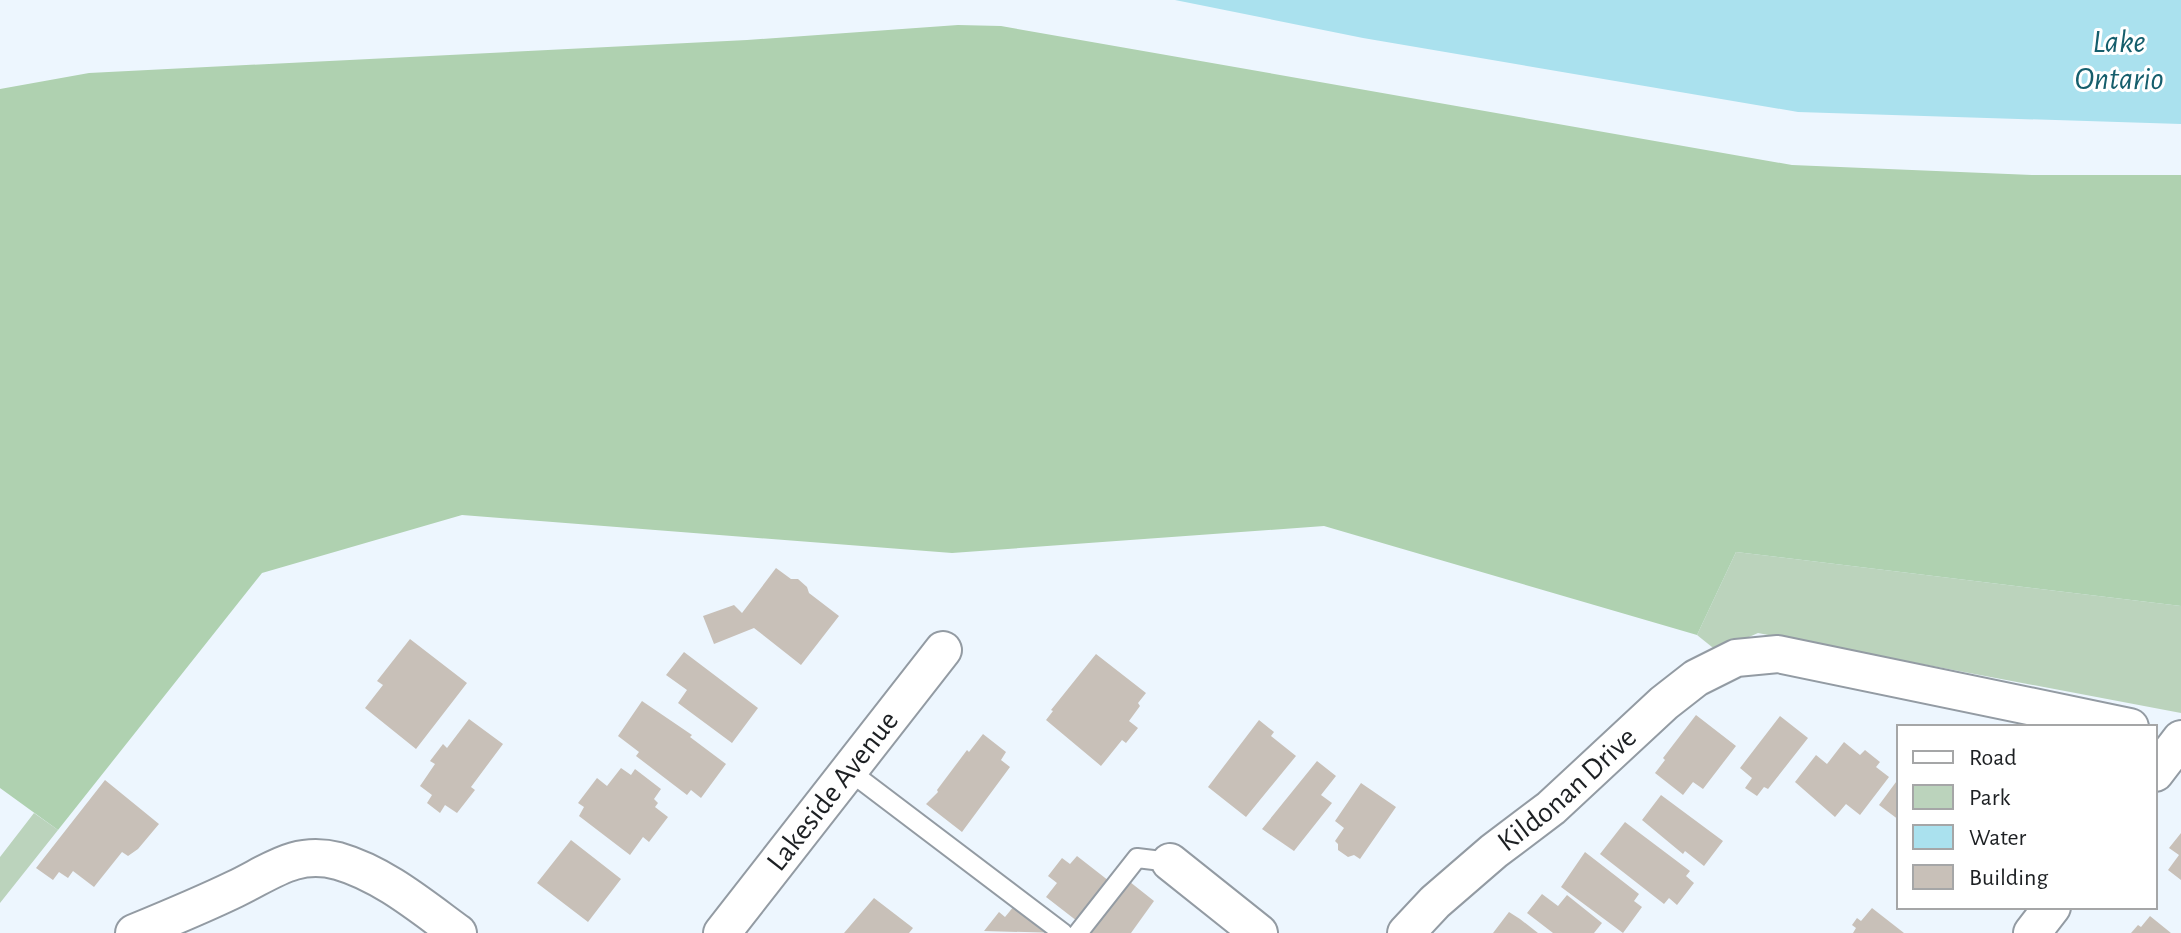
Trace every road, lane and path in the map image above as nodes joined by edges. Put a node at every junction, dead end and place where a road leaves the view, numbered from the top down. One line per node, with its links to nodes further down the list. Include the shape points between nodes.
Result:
1 (943, 650): 5 (street, Lakeside Avenue)
2 (2120, 725): 15 (street, Kildonan Drive, via 1778,654 1736,658 1696,678 1664,703)
3 (2157, 732): 4 (street)
4 (2181, 738): 6 (street)
5 (848, 770): 11 (street, Lakeside Avenue); 12 (lane)
6 (2157, 770)
7 (1170, 862): 13 (lane, via 1137,858); 14 (street)
8 (2050, 909): 16 (street)
9 (134, 933): 10 (street, via 277,865 303,859 336,861 370,873)
10 (458, 933)
11 (722, 933)
12 (1063, 933)
13 (1078, 933)
14 (1259, 933)
15 (1406, 933)
16 (2032, 933)

